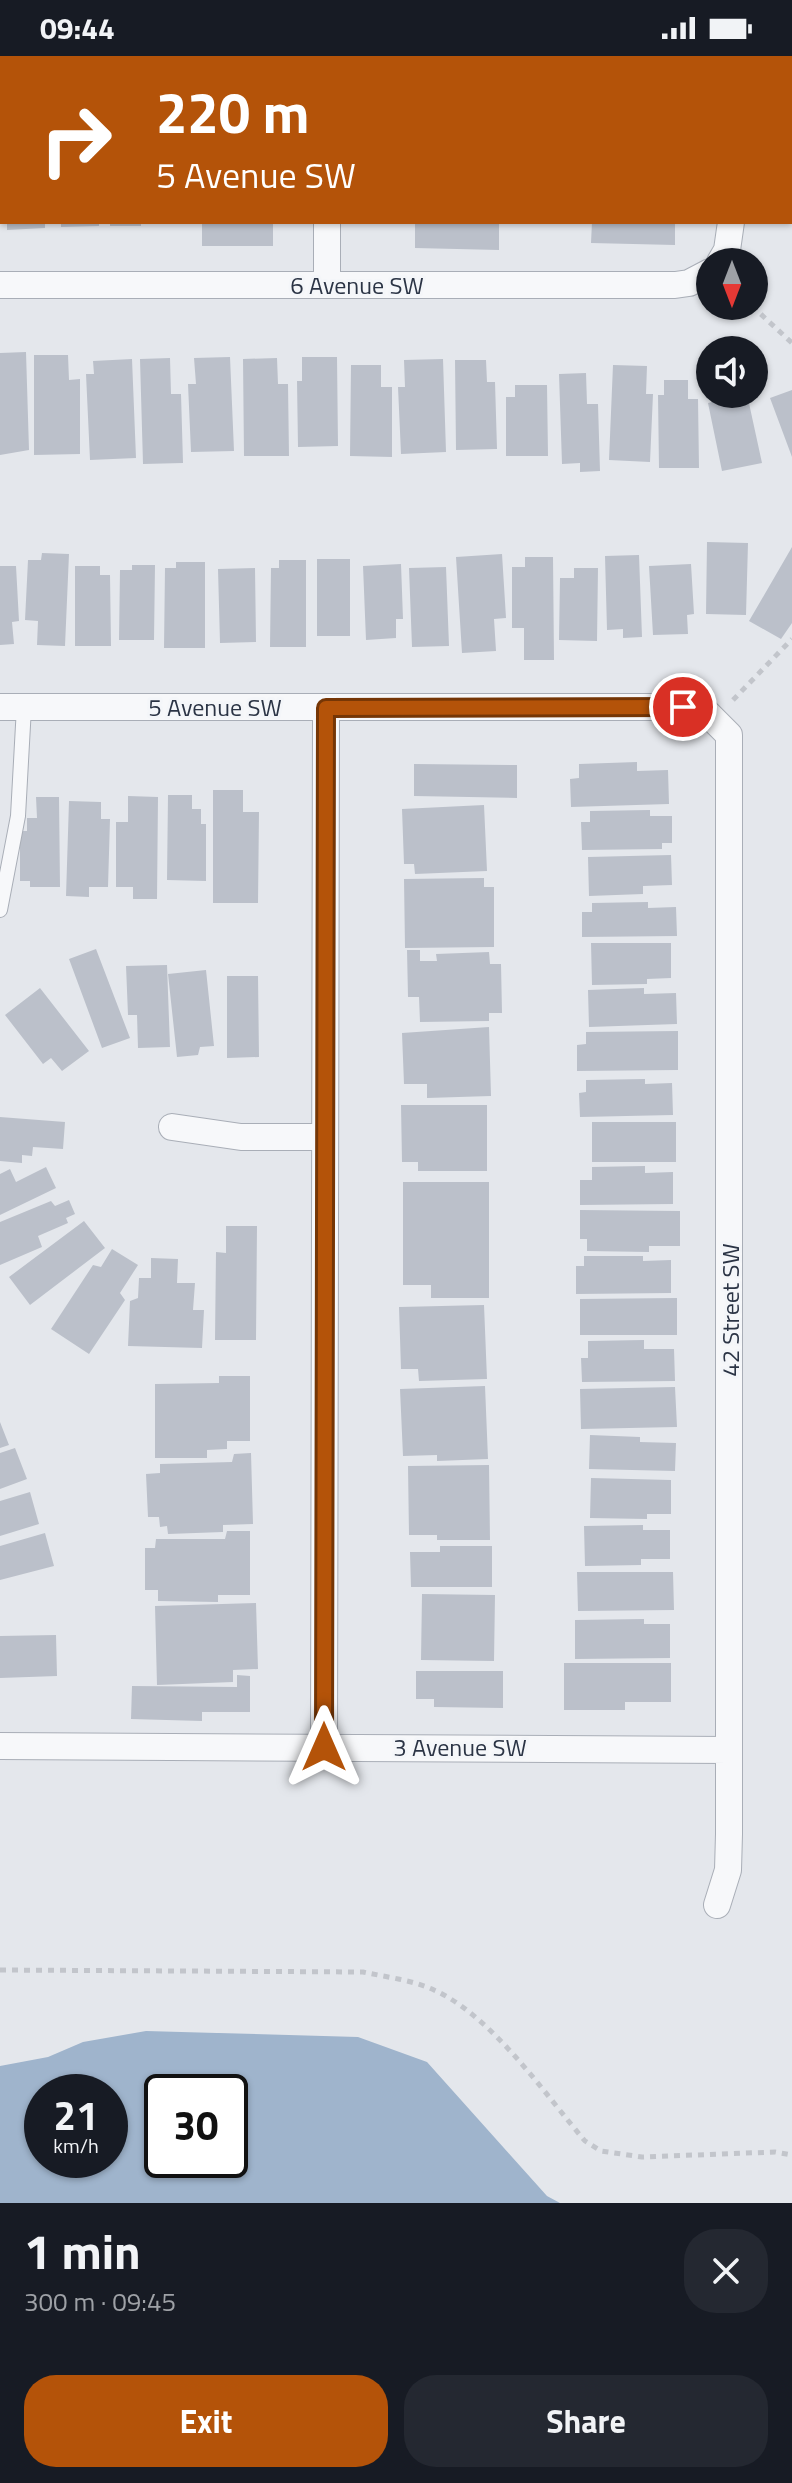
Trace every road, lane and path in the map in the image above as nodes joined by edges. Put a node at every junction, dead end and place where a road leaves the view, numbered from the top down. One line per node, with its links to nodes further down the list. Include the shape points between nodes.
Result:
1 (327, 224): 6 (street)
2 (731, 224): 3 (street)
3 (727, 248)
4 (696, 279): 6 (street, 6 Avenue SW, via 675,285)
5 (0, 285): 6 (street, 6 Avenue SW)
6 (327, 285)
7 (767, 320): 8 (path)
8 (792, 343)
9 (792, 639): 12 (path)
10 (12, 707): 11 (street, 5 Avenue SW); 13 (lane, via 18,816)
11 (326, 708): 12 (street, 5 Avenue SW, via 683,707); 15 (street)
12 (715, 718): 18 (street, 42 Street SW, via 731,745)
13 (0, 910)
14 (172, 1127): 15 (street, via 241,1137)
15 (325, 1137): 17 (street)
16 (0, 1746): 17 (street, 3 Avenue SW)
17 (324, 1747): 18 (street, 3 Avenue SW)
18 (729, 1750): 19 (street, 42 Street SW, via 728,1870)
19 (717, 1905)
20 (0, 1970): 21 (path, via 363,1972 403,1980 434,1990 474,2016 585,2141 601,2151 642,2157)
21 (792, 2155)

